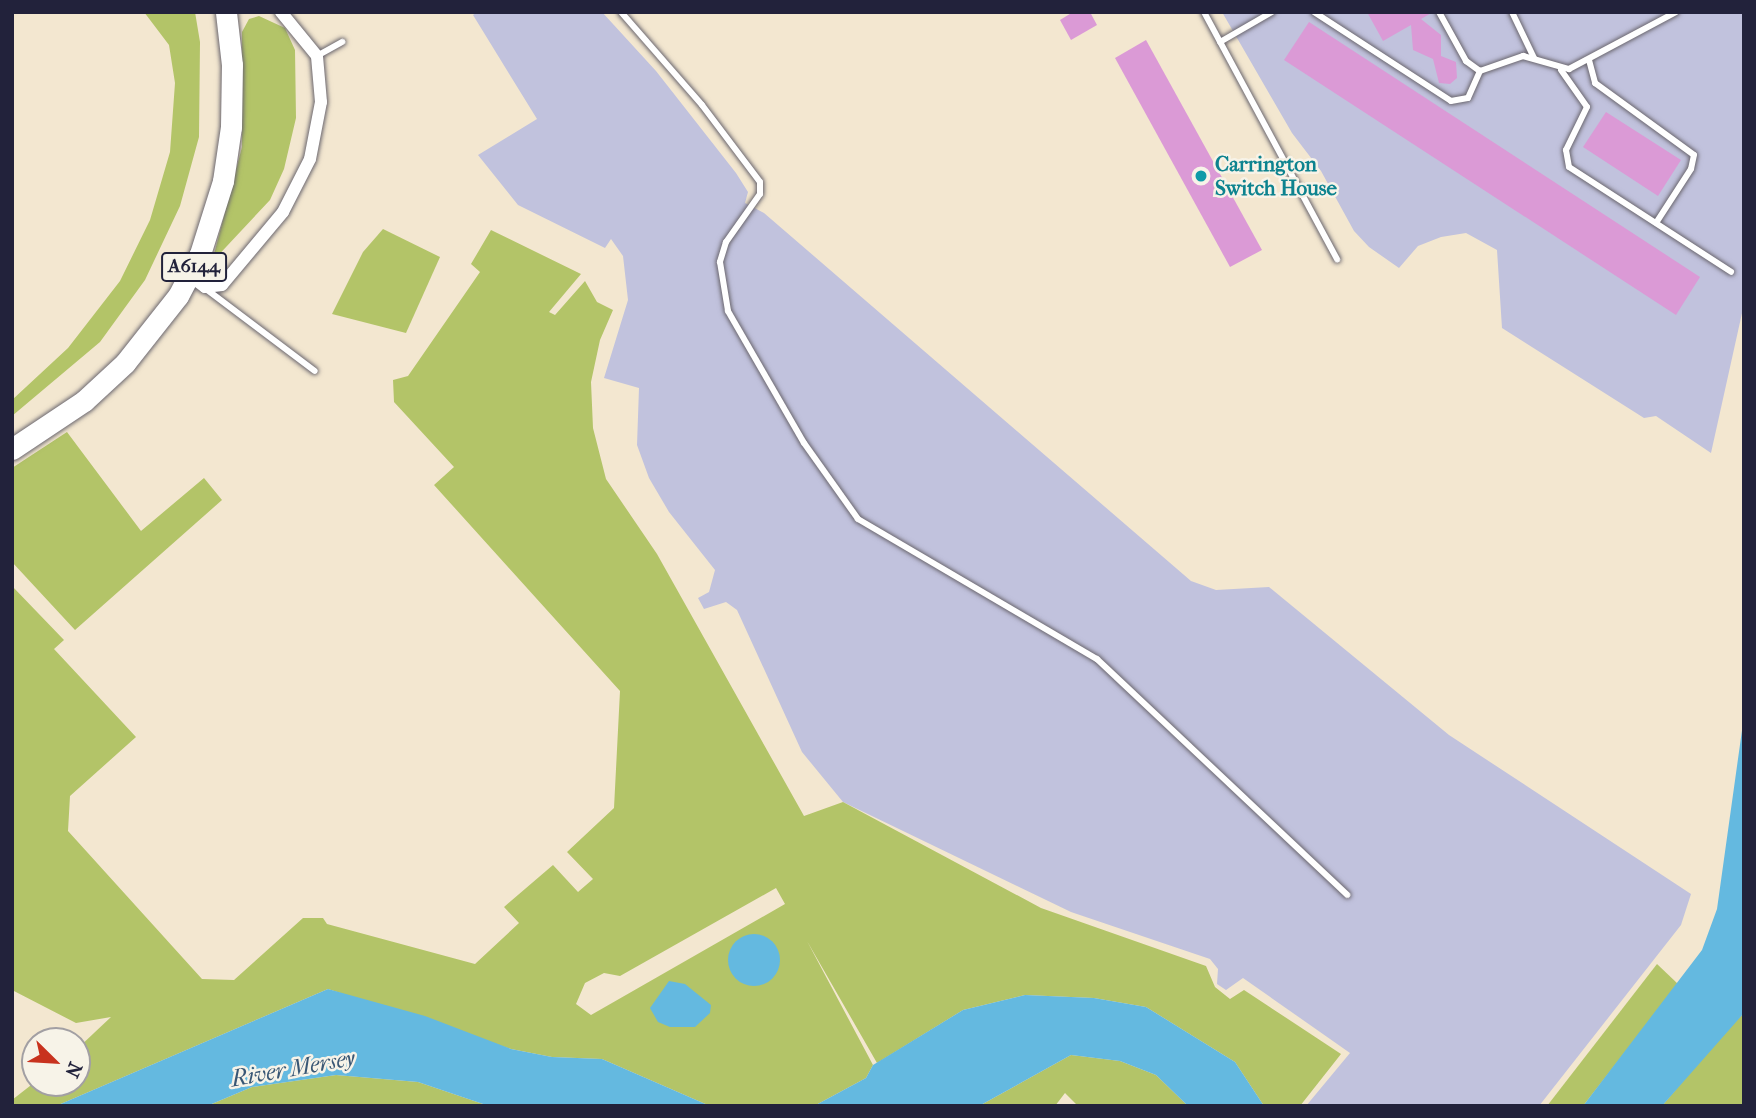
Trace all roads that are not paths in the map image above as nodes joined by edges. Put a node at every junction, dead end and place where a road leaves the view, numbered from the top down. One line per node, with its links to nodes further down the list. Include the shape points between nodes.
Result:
1 (226, 12): 22 (main road, A6144, via 232,65 228,156)
2 (281, 12): 14 (street)
3 (621, 12): 25 (lane, via 702,105 760,182 760,194 726,242 720,262 728,311 804,443 858,519 1097,659)
4 (1204, 12): 12 (lane)
5 (1249, 12): 11 (lane)
6 (1272, 12): 11 (lane)
7 (1314, 12): 18 (lane, via 1451,101 1468,98)
8 (1439, 12): 18 (lane, via 1466,61)
9 (1512, 12): 15 (lane)
10 (1676, 12): 16 (lane)
11 (1254, 22): 12 (lane)
12 (1220, 42): 20 (lane)
13 (342, 43): 14 (lane)
14 (317, 56): 22 (street, via 318,124 301,182 222,285)
15 (1534, 58): 17 (lane); 18 (lane, via 1523,56)
16 (1588, 60): 17 (lane); 19 (lane, via 1595,83 1694,155 1691,169)
17 (1561, 70): 19 (lane, via 1587,107 1566,150 1569,167 1635,214)
18 (1480, 71)
19 (1656, 223): 21 (lane)
20 (1337, 259)
21 (1731, 272)
22 (197, 281): 23 (lane); 24 (main road, A6144, via 125,363 84,401)
23 (315, 370)
24 (12, 449)
25 (1347, 895)

